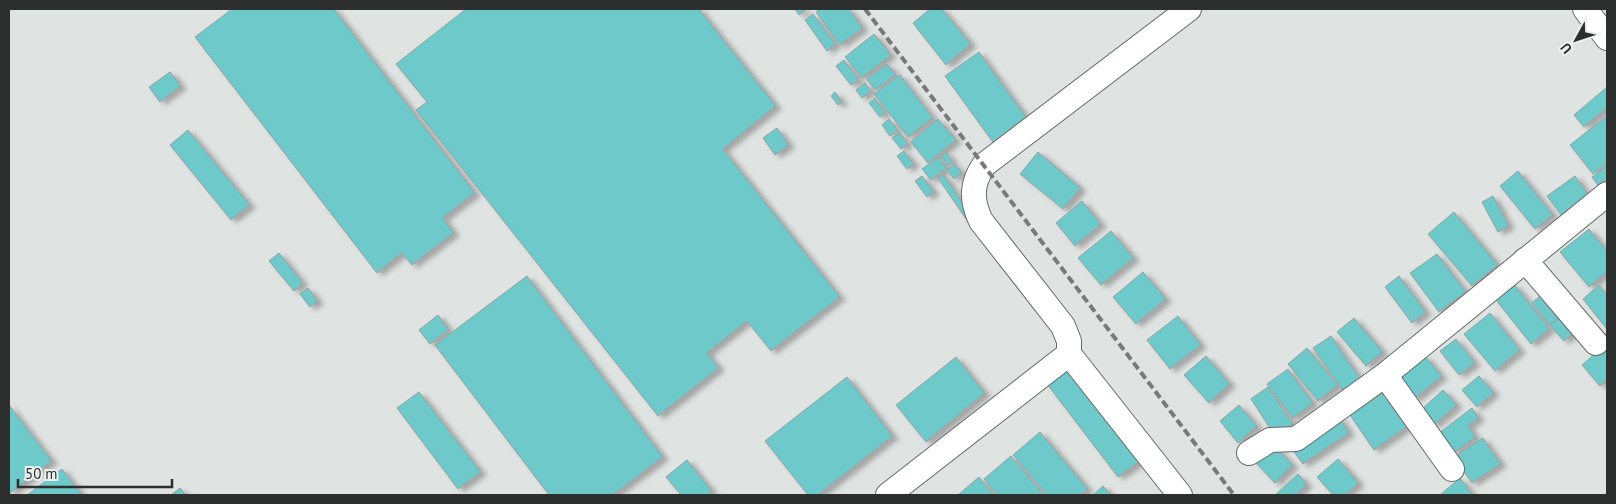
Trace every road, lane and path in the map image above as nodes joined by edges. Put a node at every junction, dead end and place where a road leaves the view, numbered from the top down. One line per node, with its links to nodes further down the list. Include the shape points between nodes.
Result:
1 (1189, 9): 7 (street, via 984,165 975,177 974,206 981,221 1063,326 1069,341)
2 (1585, 9): 3 (street)
3 (1607, 38)
4 (1607, 194): 5 (street)
5 (1525, 260): 6 (street); 8 (street)
6 (1596, 343)
7 (1069, 354): 11 (street); 12 (street)
8 (1385, 375): 9 (street, via 1296,439 1270,440); 10 (street)
9 (1249, 454)
10 (1452, 469)
11 (888, 495)
12 (1180, 495)

